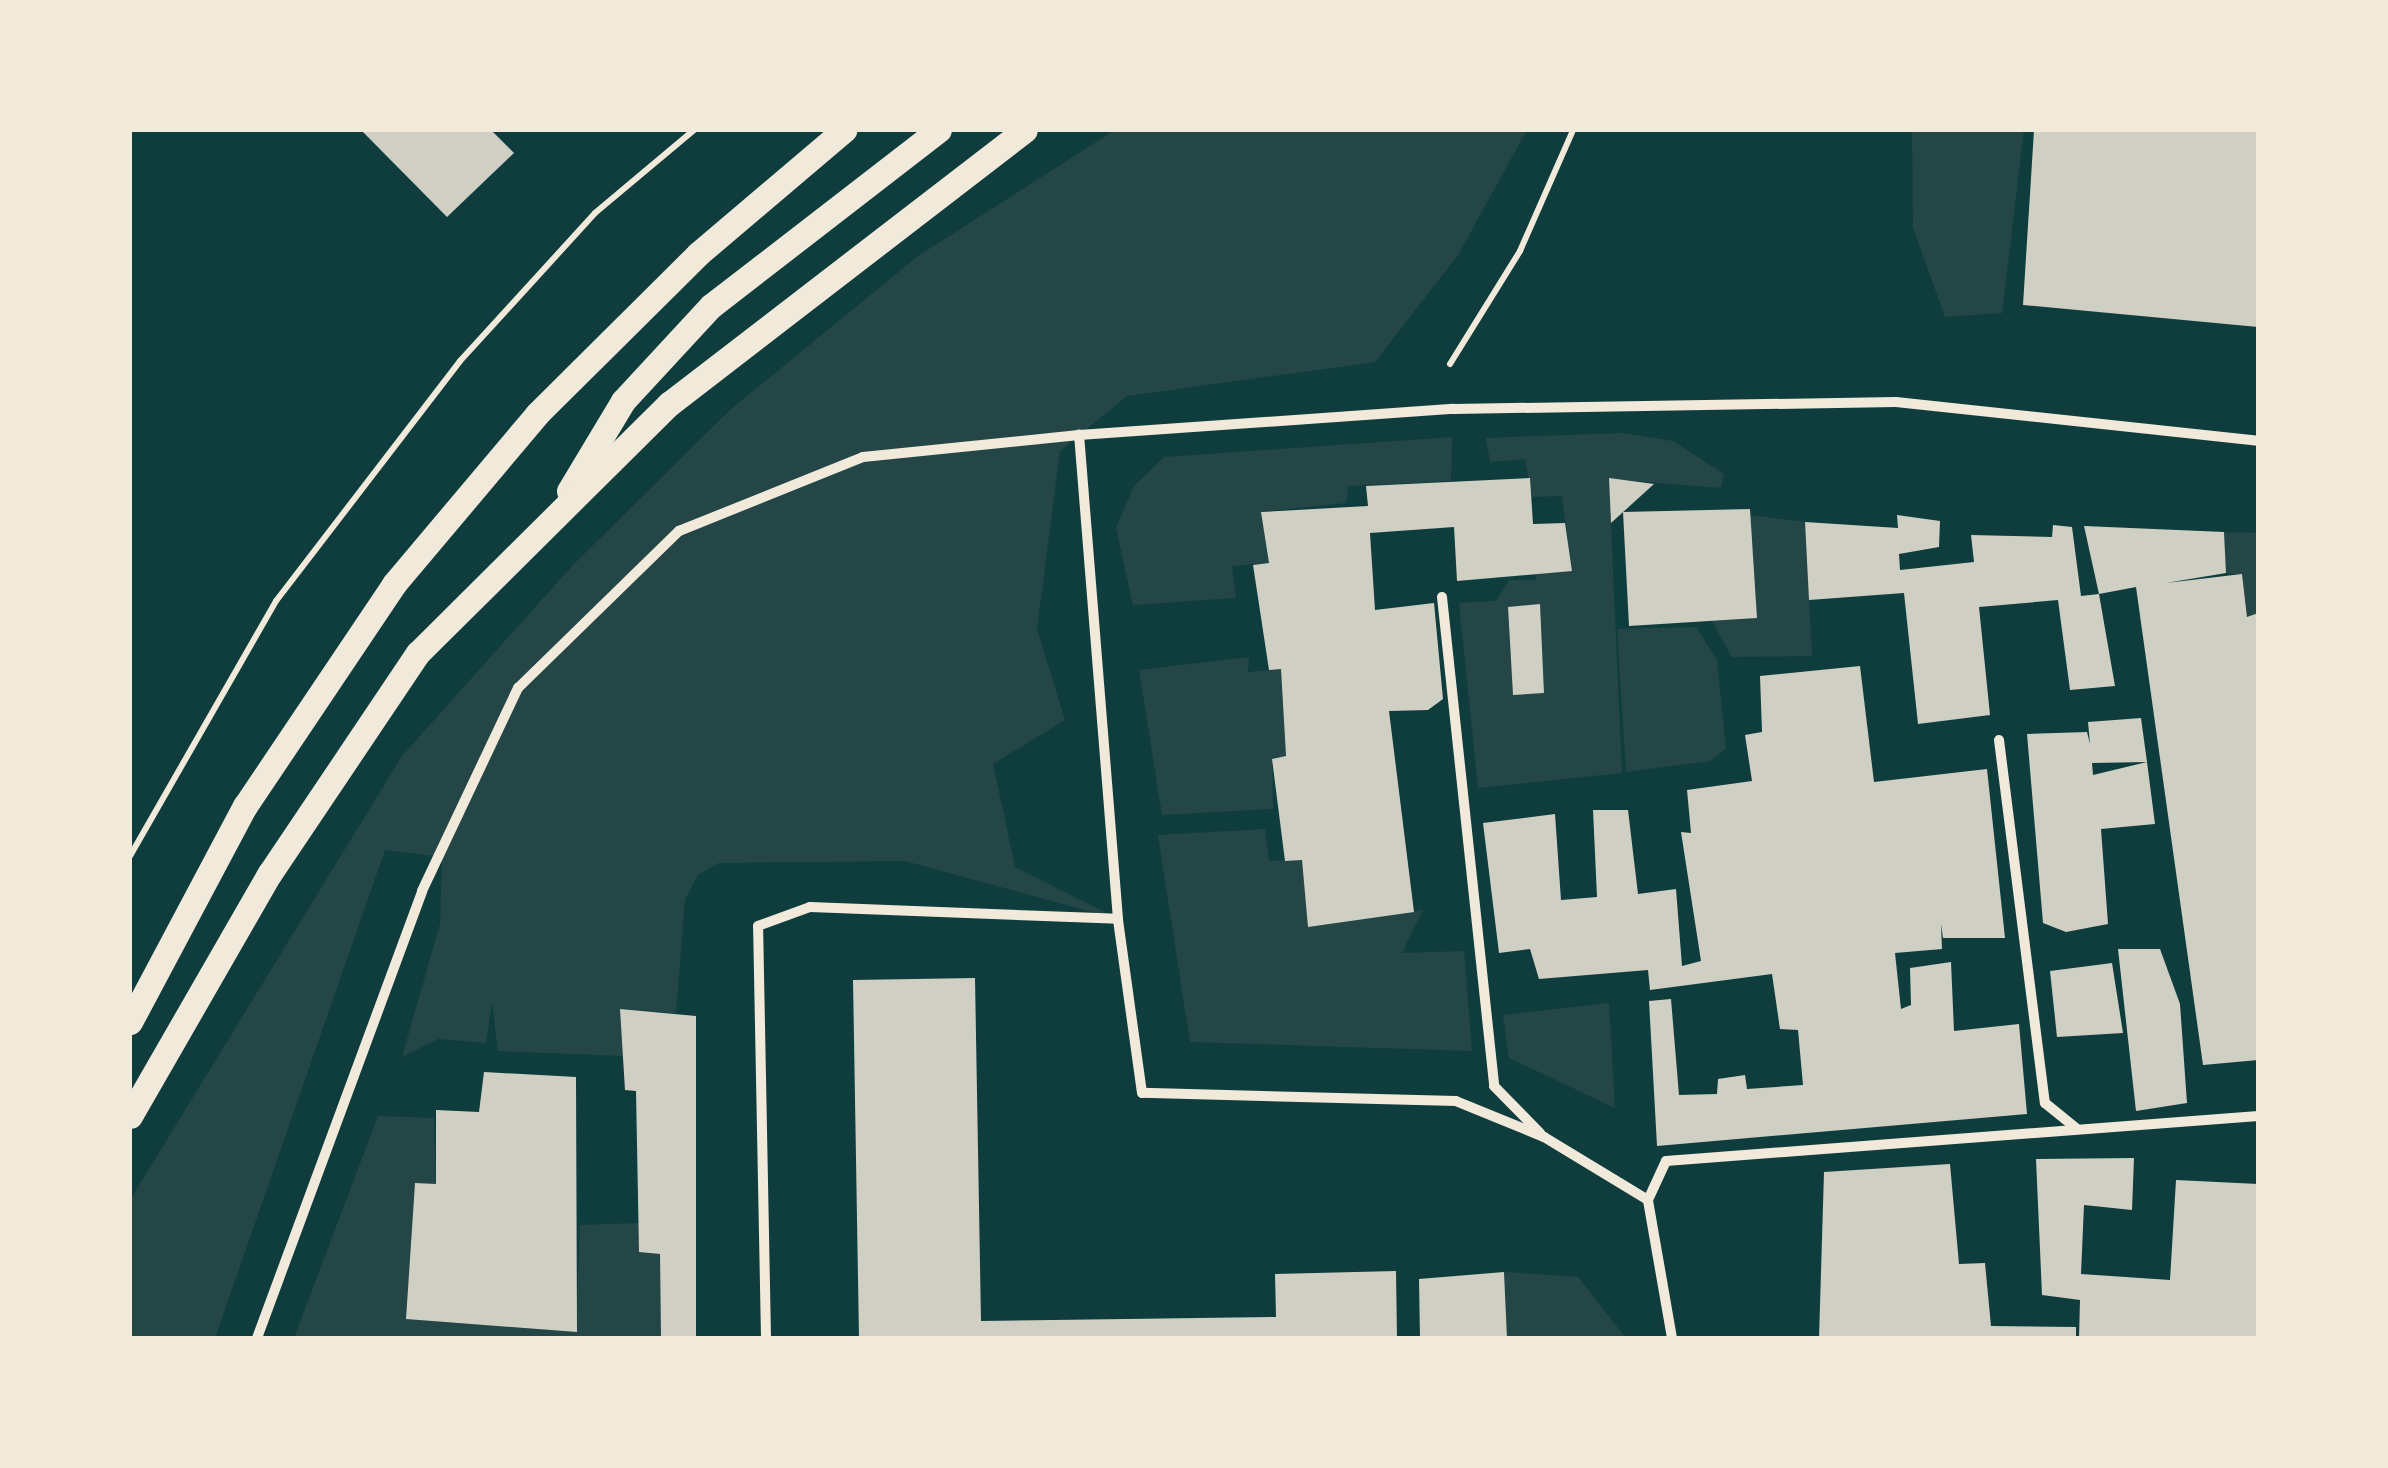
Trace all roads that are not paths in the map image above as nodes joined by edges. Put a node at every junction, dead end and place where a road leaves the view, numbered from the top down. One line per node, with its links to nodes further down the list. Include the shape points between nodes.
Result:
1 (844, 130): 10 (main road, via 698,254 550,401 394,584 245,806)
2 (938, 130): 6 (main road, via 712,306 623,401)
3 (1025, 130): 6 (main road, via 669,404)
4 (1078, 435): 5 (street, via 1386,415 1896,402); 9 (street); 16 (street, via 863,458 679,530 518,688 422,891)
5 (2258, 441)
6 (548, 526): 11 (main road, via 418,653 270,873)
7 (1442, 598): 14 (street, via 1494,1086)
8 (1999, 740): 13 (street, via 2045,1103)
9 (1118, 918): 14 (street, via 1142,1093 1456,1100); 17 (street, via 810,907 758,926)
10 (130, 1022)
11 (130, 1116)
12 (2258, 1116): 13 (street)
13 (2077, 1129): 15 (street, via 1666,1161)
14 (1544, 1137): 15 (street)
15 (1648, 1200): 18 (street)
16 (256, 1338)
17 (766, 1338)
18 (1672, 1338)

